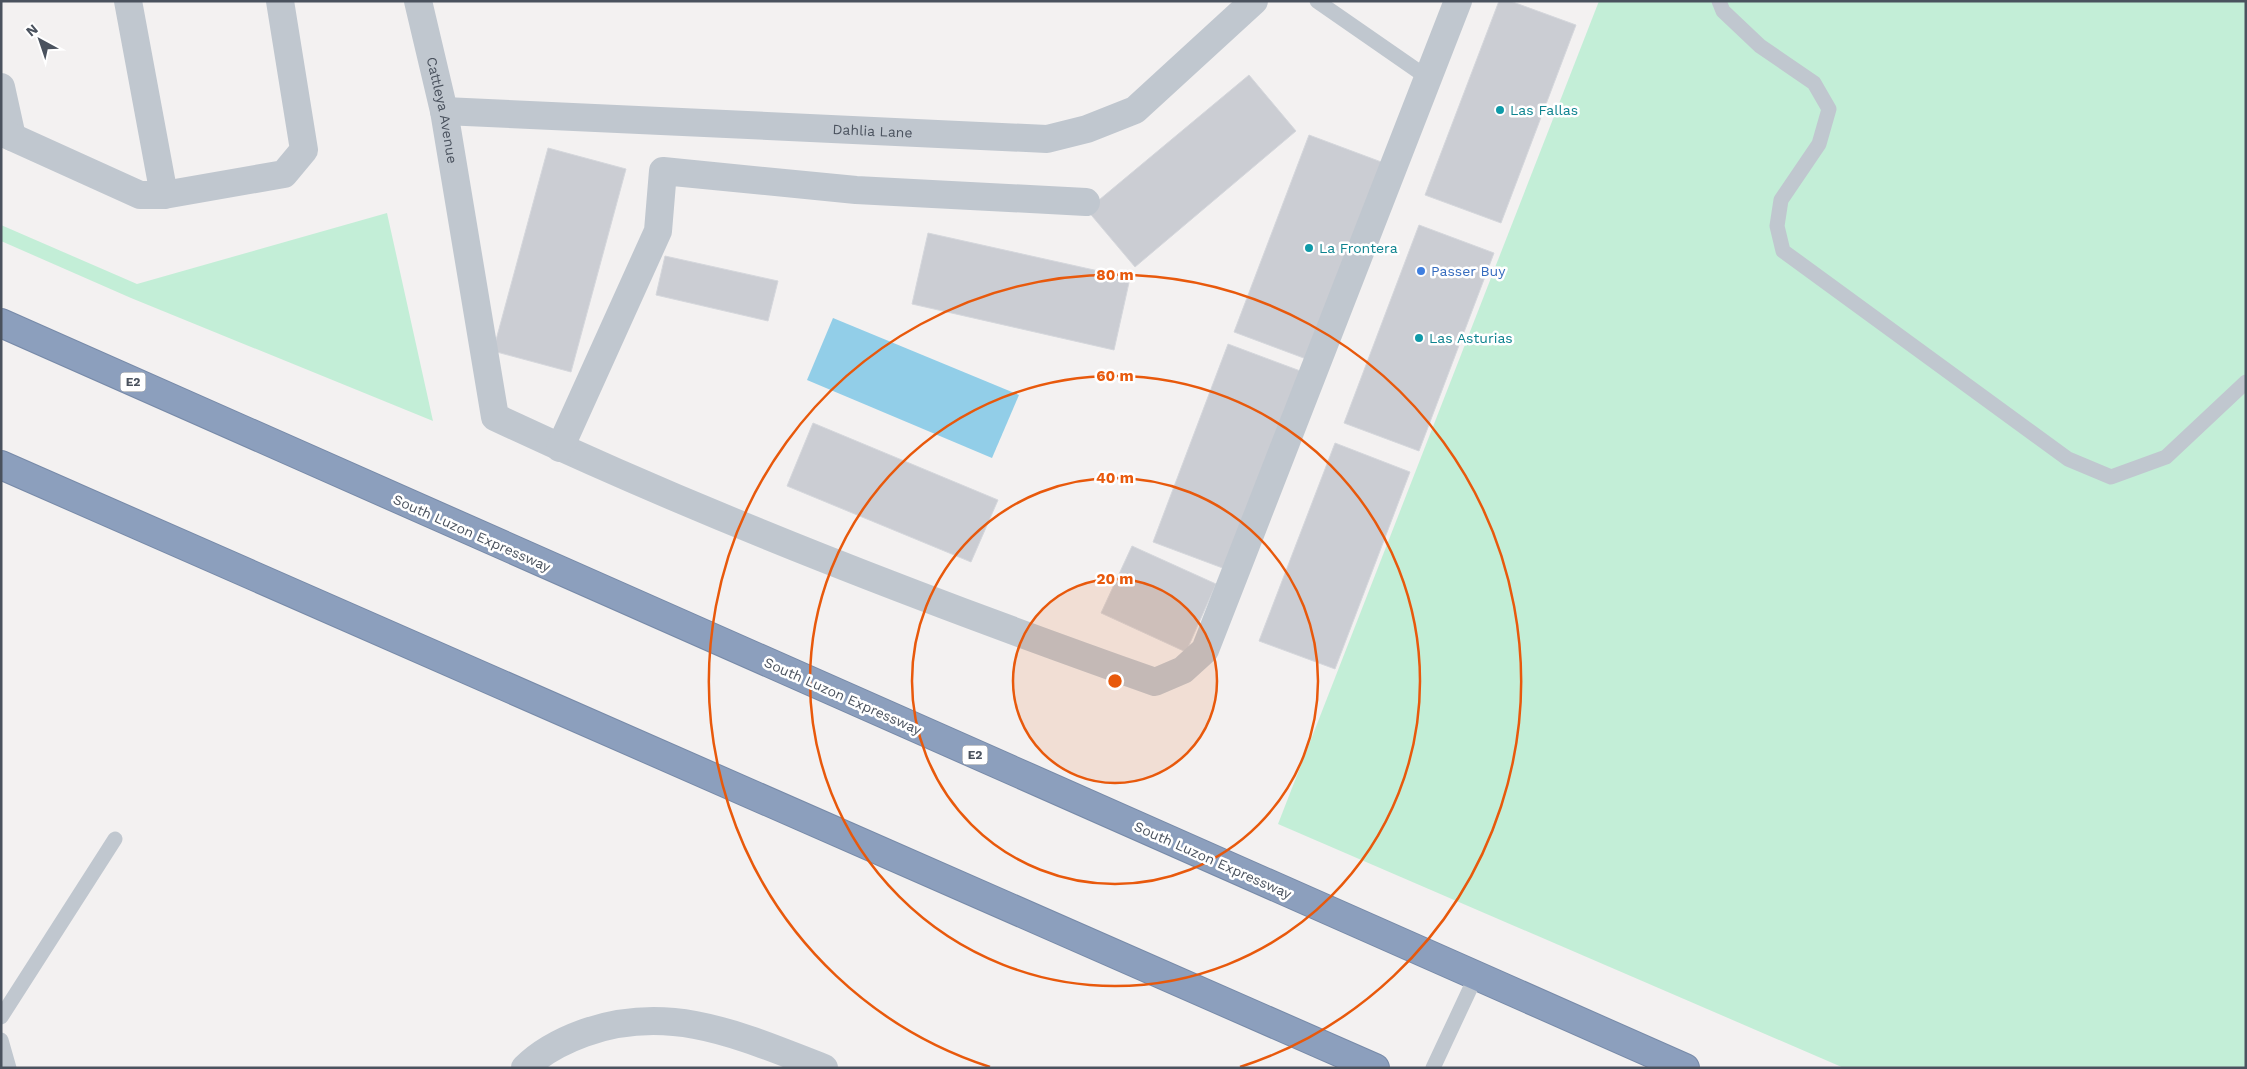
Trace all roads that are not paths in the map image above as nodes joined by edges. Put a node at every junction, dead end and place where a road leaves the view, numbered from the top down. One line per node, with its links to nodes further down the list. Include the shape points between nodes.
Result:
1 (128, 1): 12 (street)
2 (280, 1): 12 (street, via 304,150 284,174)
3 (418, 1): 10 (street, Cattleya Avenue)
4 (1254, 1): 10 (street, Dahlia Lane, via 1135,110 1088,129 1047,139)
5 (1317, 1): 8 (lane)
6 (1458, 1): 8 (street)
7 (1719, 1): 15 (lane, via 1723,11 1760,46 1814,83 1829,109 1819,144 1781,200 1777,226 1782,251 2068,459 2111,478 2166,457)
8 (1428, 78): 16 (street, via 1205,650 1183,670 1155,682 983,621)
9 (1, 87): 11 (street)
10 (444, 111): 16 (street, Cattleya Avenue, via 495,417)
11 (6, 134): 12 (street, via 140,194)
12 (164, 195)
13 (1086, 202): 16 (street, via 856,190 663,171 658,232)
14 (1, 323): 19 (highway, South Luzon Expressway / E2)
15 (2246, 382)
16 (560, 448)
17 (1, 465): 25 (highway)
18 (115, 839): 20 (lane)
19 (1476, 976): 26 (lane); 27 (highway, South Luzon Expressway / E2)
20 (1, 1018)
21 (1, 1040): 22 (lane)
22 (9, 1068)
23 (525, 1068): 24 (street, via 534,1058 567,1039 604,1026 663,1020 714,1028)
24 (824, 1068)
25 (1375, 1068)
26 (1433, 1068)
27 (1685, 1068)

